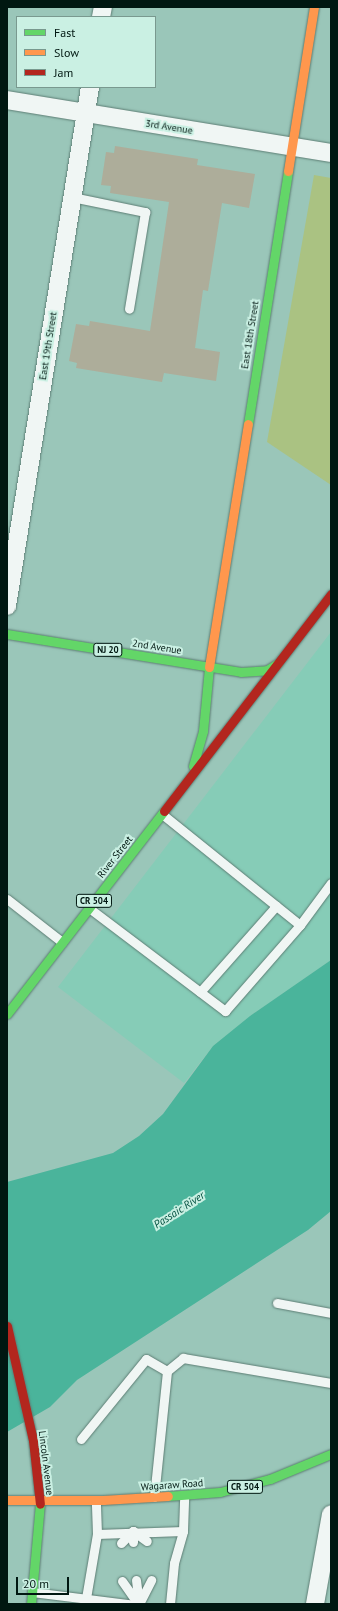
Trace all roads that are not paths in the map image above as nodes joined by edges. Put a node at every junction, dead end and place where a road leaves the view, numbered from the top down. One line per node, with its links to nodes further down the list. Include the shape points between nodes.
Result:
1 (314, 7): 5 (main road, East 18th Street)
2 (90, 88): 4 (street, East 19th Street)
3 (7, 100): 4 (street, 3rd Avenue)
4 (86, 113): 5 (street, 3rd Avenue); 7 (street, East 19th Street)
5 (291, 147): 6 (street, 3rd Avenue); 13 (main road, East 18th Street)
6 (331, 153)
7 (72, 197): 8 (lane, via 145,212); 10 (street, East 19th Street)
8 (129, 309)
9 (331, 594): 12 (main road, River Street)
10 (7, 606)
11 (7, 634): 13 (main road, 2nd Avenue / NJ 20)
12 (278, 663): 13 (main road, 2nd Avenue, via 255,672); 14 (main road, River Street)
13 (209, 667): 14 (main road, River Street / CR 504, via 207,700 199,749)
14 (181, 789): 15 (main road, River Street / CR 504)
15 (162, 814): 18 (lane); 19 (main road, River Street / CR 504)
16 (331, 883): 20 (lane)
17 (7, 899): 21 (lane)
18 (276, 906): 20 (lane); 22 (lane)
19 (89, 908): 21 (main road, River Street / CR 504); 22 (lane)
20 (300, 925): 22 (lane, via 225,1011)
21 (62, 942): 23 (main road, River Street / CR 504)
22 (200, 992)
23 (7, 1014)
24 (277, 1303): 25 (lane)
25 (331, 1313)
26 (7, 1326): 35 (main road, Lincoln Avenue, via 33,1440)
27 (167, 1371): 28 (lane, via 184,1358); 29 (lane, via 146,1359); 32 (lane)
28 (331, 1383)
29 (80, 1439)
30 (331, 1454): 31 (main road, Wagaraw Road / CR 504, via 246,1487)
31 (184, 1495): 32 (main road, Wagaraw Road / CR 504); 37 (lane)
32 (154, 1497): 34 (main road, Wagaraw Road / CR 504)
33 (7, 1500): 35 (main road, Wagaraw Road)
34 (96, 1500): 35 (main road, Wagaraw Road / CR 504); 39 (lane)
35 (40, 1501): 46 (main road, Lincoln Avenue)
36 (331, 1514): 52 (street)
37 (183, 1530): 38 (lane); 51 (lane, via 174,1563)
38 (133, 1531): 39 (lane); 40 (lane); 41 (lane); 42 (lane)
39 (97, 1534): 47 (lane)
40 (147, 1541)
41 (133, 1542)
42 (121, 1543)
43 (136, 1580): 50 (lane)
44 (151, 1580): 50 (lane)
45 (122, 1581): 50 (lane)
46 (32, 1592): 47 (lane); 48 (main road, Lincoln Avenue)
47 (85, 1602): 49 (lane)
48 (31, 1604)
49 (129, 1604)
50 (139, 1604)
51 (170, 1604)
52 (315, 1604)

